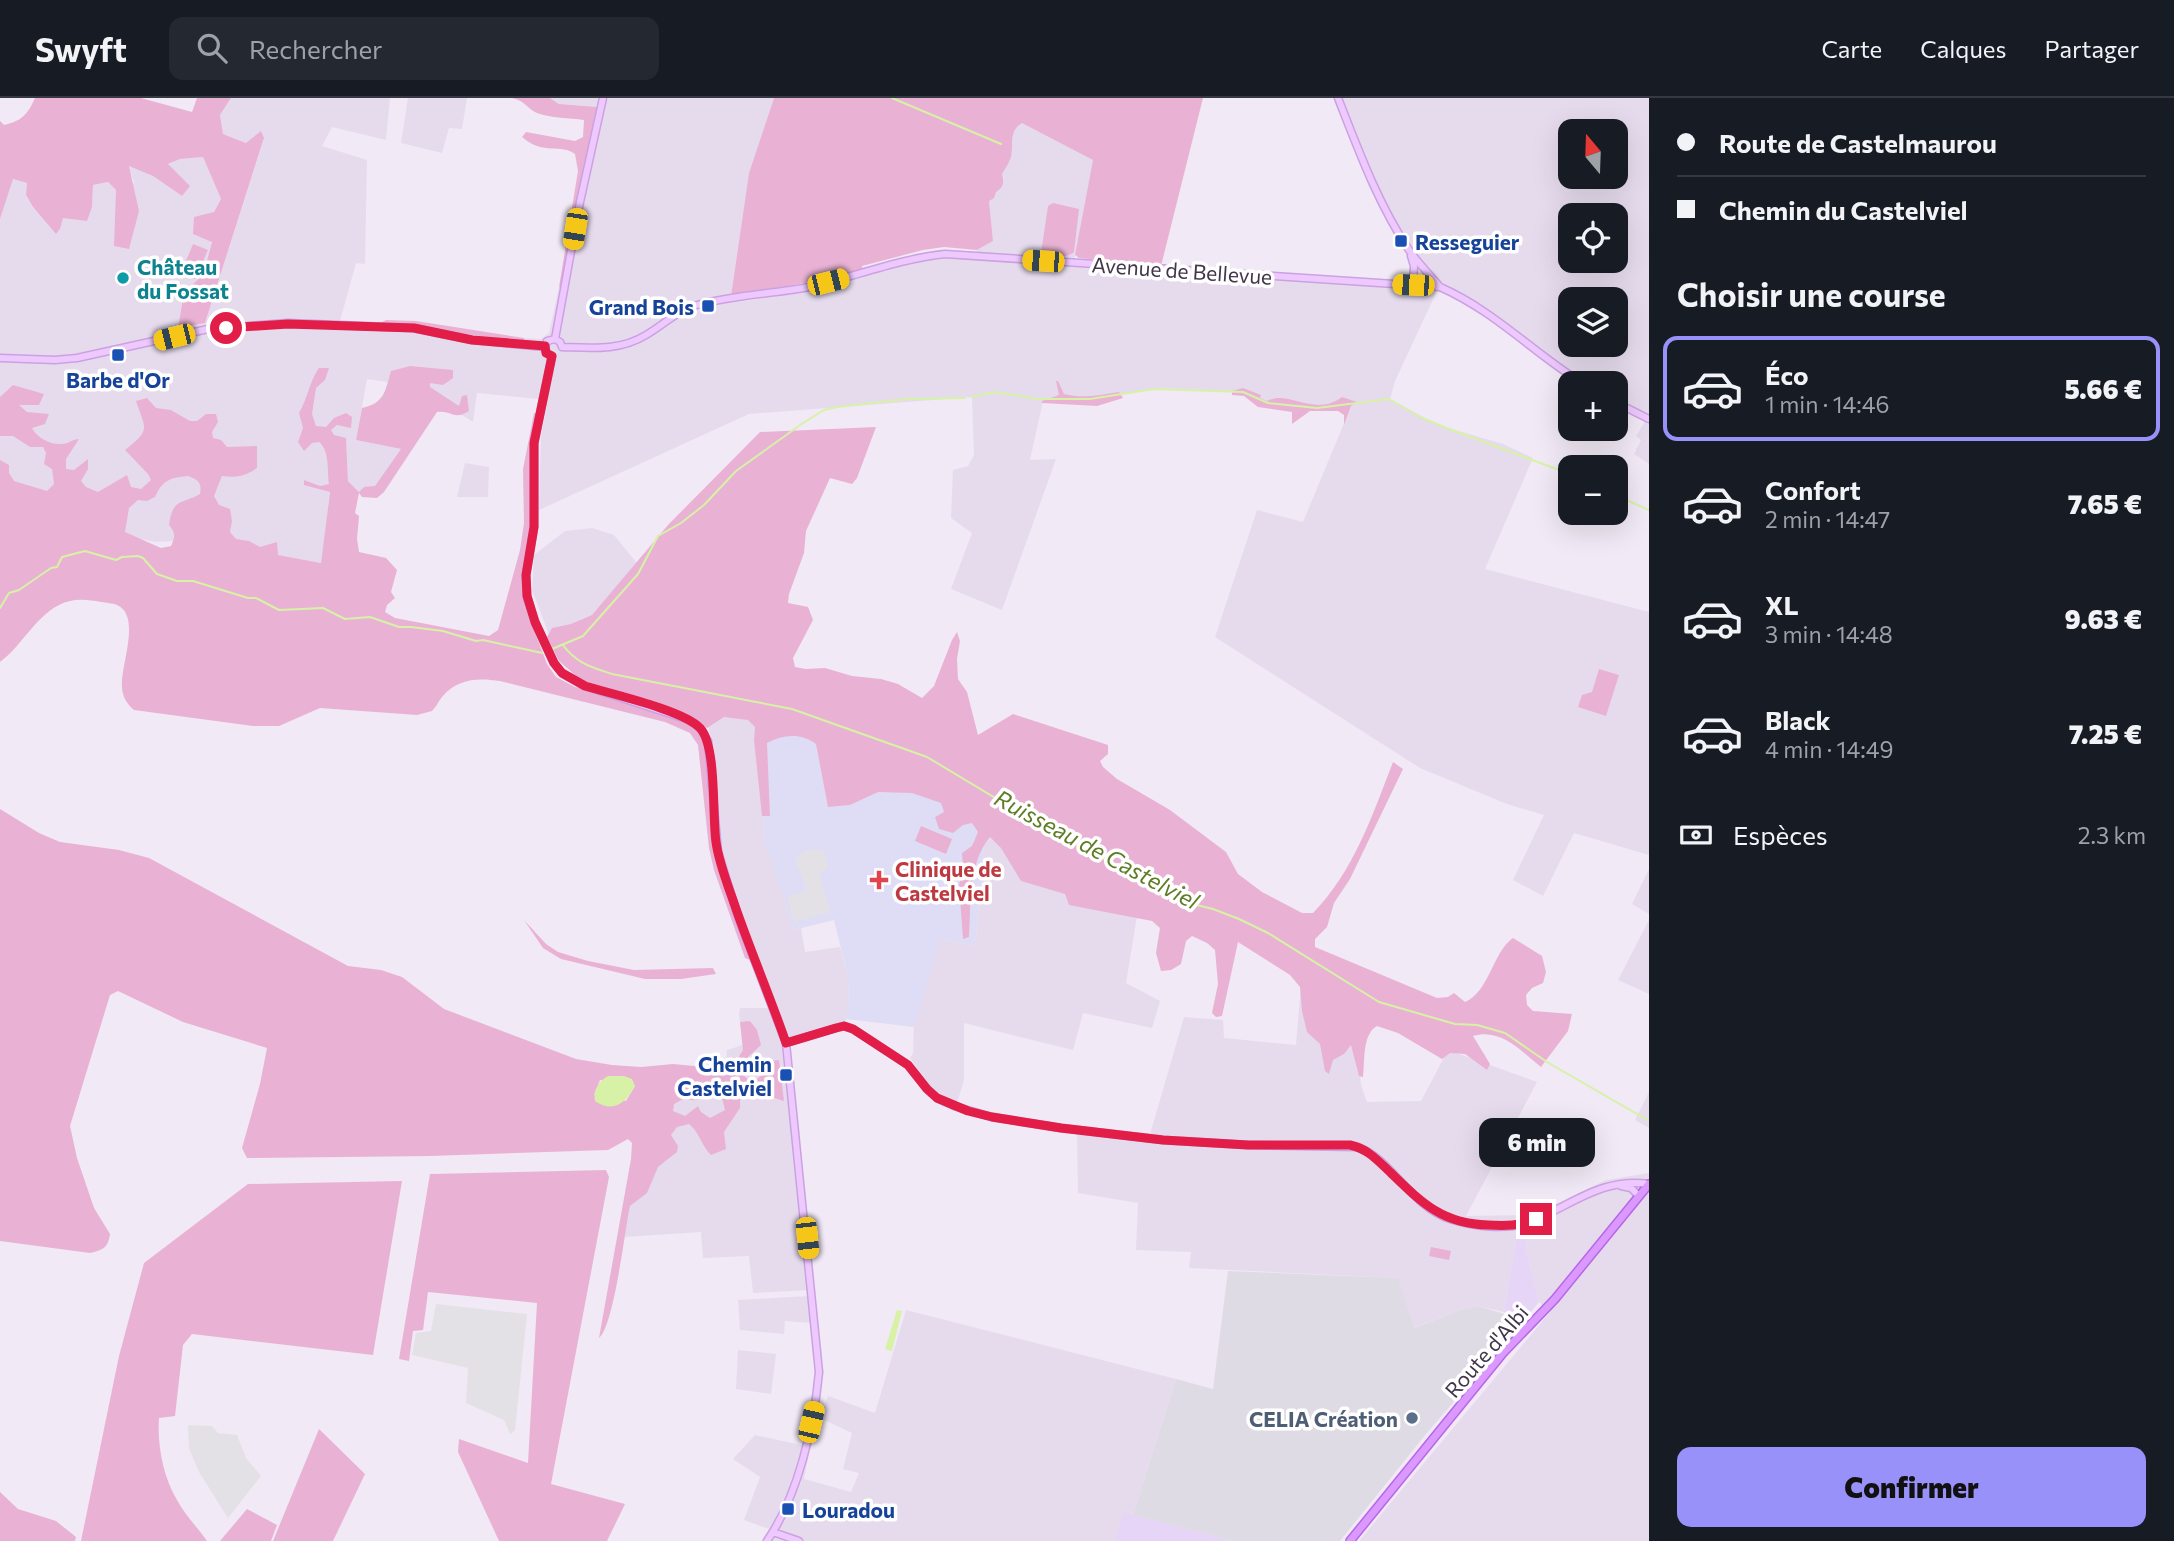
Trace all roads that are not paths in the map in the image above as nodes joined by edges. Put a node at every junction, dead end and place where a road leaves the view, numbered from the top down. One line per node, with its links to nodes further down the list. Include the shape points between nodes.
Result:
1 (603, 98): 8 (street)
2 (1338, 98): 3 (street, via 1371,178)
3 (1409, 251): 4 (street); 5 (street)
4 (1426, 271): 5 (street); 7 (street)
5 (1414, 276): 6 (street)
6 (1413, 285): 7 (street, Avenue de Bellevue); 10 (street, Avenue de Bellevue, via 945,254 812,286 698,305 627,344 603,349)
7 (1440, 287): 13 (street, via 1469,302)
8 (555, 339): 9 (street); 10 (street)
9 (545, 346): 11 (street); 12 (street, via 472,340 414,328 285,324 208,329 77,358)
10 (562, 347): 11 (street)
11 (552, 356): 16 (street, via 534,443 534,527 526,575 530,608 547,652 562,673 578,683 680,716 704,733 711,758 718,852)
12 (0, 358)
13 (1563, 371)
14 (1628, 408): 15 (street)
15 (1649, 419)
16 (786, 1043): 18 (street, via 844,1026 853,1029 908,1065 937,1098 992,1117 1163,1140 1358,1147 1374,1156 1429,1208 1472,1224 1527,1223); 20 (street, via 819,1372 807,1440)
17 (1649, 1184): 18 (street); 19 (main road, Route d'Albi)
18 (1612, 1186): 19 (street, via 1631,1188)
19 (1639, 1196): 23 (main road, Route d'Albi)
20 (773, 1532): 21 (street); 22 (street)
21 (767, 1541)
22 (799, 1541)
23 (1350, 1541)

